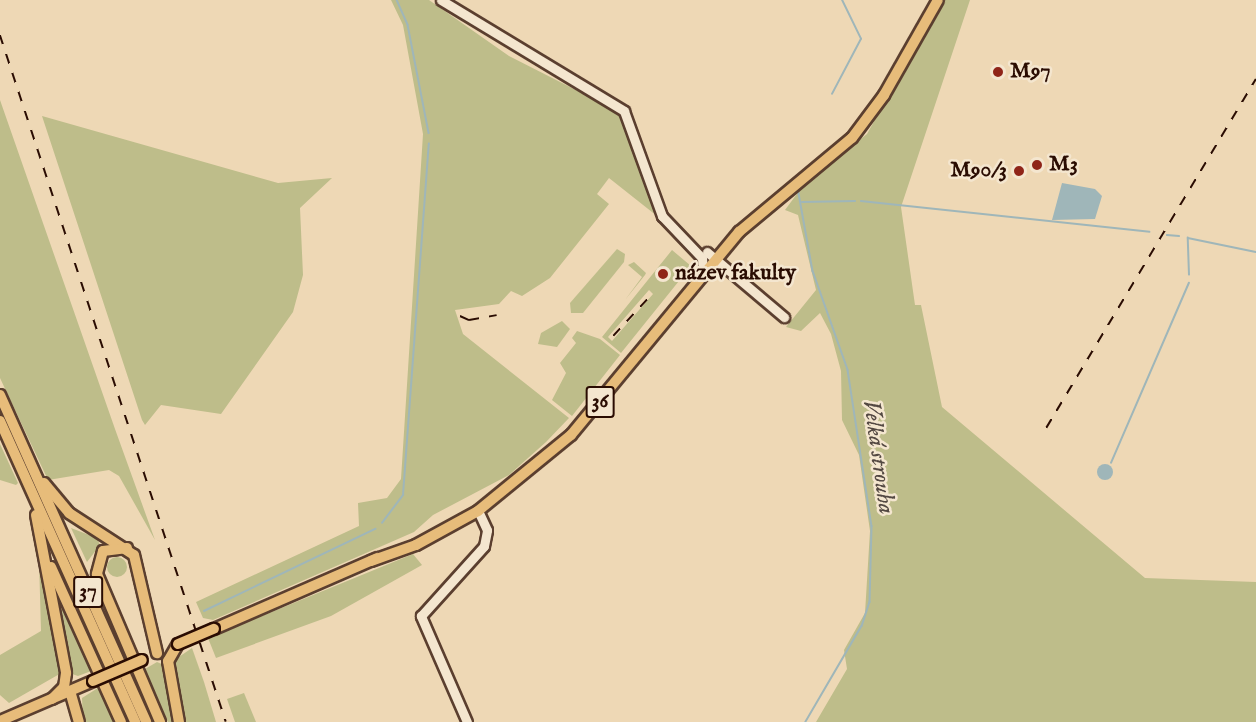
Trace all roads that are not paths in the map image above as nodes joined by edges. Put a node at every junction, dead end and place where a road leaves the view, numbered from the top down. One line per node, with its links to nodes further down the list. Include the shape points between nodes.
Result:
1 (441, 0): 3 (street, via 624,111 662,216)
2 (938, 0): 3 (main road, 36, via 872,112 835,154 723,249)
3 (708, 257): 4 (street); 9 (main road, 36, via 703,274 570,435)
4 (784, 317)
5 (0, 395): 7 (main road, 37)
6 (0, 421): 8 (main road, 37)
7 (30, 461): 11 (main road, via 69,513); 21 (main road, 37)
8 (30, 489): 10 (main road); 20 (main road, 37)
9 (478, 511): 12 (main road, 36, bridge, via 449,528); 24 (street, via 487,530 484,546 421,616)
10 (44, 551): 15 (main road, via 66,673 65,685); 19 (main road)
11 (134, 555): 13 (main road); 22 (main road, via 121,546 109,547 96,570)
12 (178, 644): 13 (main road, 36); 23 (main road, via 168,661)
13 (157, 653): 14 (main road, 36, bridge)
14 (70, 691): 15 (main road, 36); 16 (main road)
15 (52, 699): 16 (main road); 17 (main road, 36)
16 (75, 708): 18 (main road)
17 (0, 721)
18 (79, 722)
19 (121, 722)
20 (135, 722)
21 (146, 722)
22 (159, 722)
23 (179, 722)
24 (467, 722)

